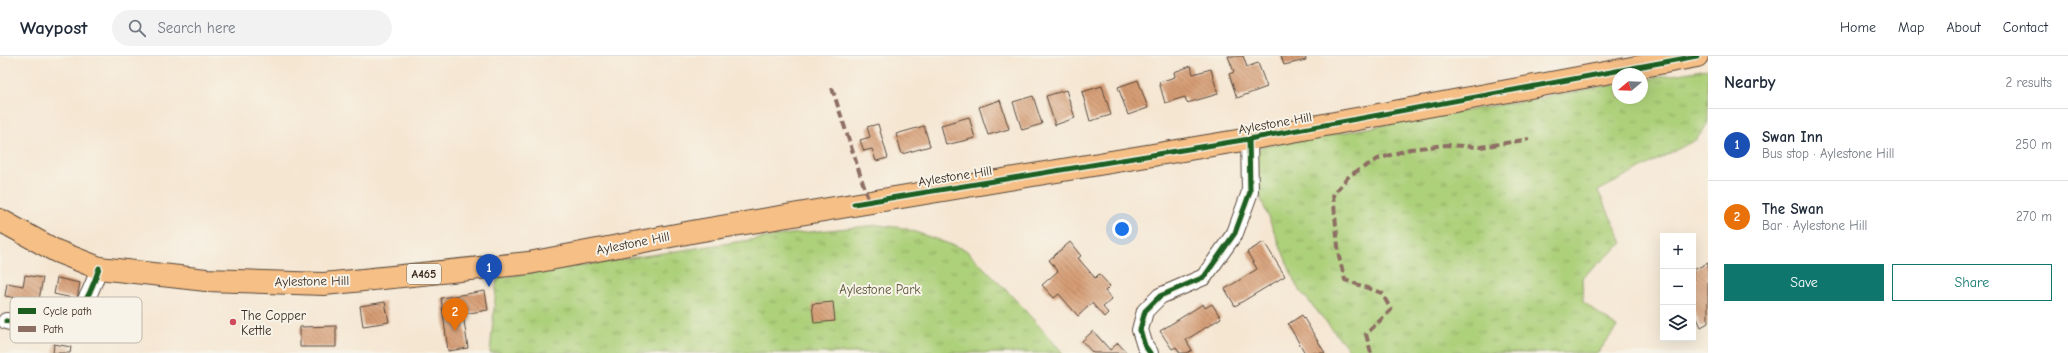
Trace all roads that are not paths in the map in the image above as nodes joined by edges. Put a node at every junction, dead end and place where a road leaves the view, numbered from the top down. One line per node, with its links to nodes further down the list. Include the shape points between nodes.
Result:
1 (1697, 56): 2 (highway, Aylestone Hill / A465)
2 (1249, 139): 4 (highway, Aylestone Hill / A465, via 697,231 529,263 324,284 206,280); 8 (street, via 1250,192 1236,233 1204,277 1160,296 1145,312 1140,330)
3 (0, 220): 4 (highway, Aylestone Hill / A465, via 56,251)
4 (99, 268): 5 (street)
5 (89, 297)
6 (6, 321): 7 (street)
7 (10, 322)
8 (1150, 353)

